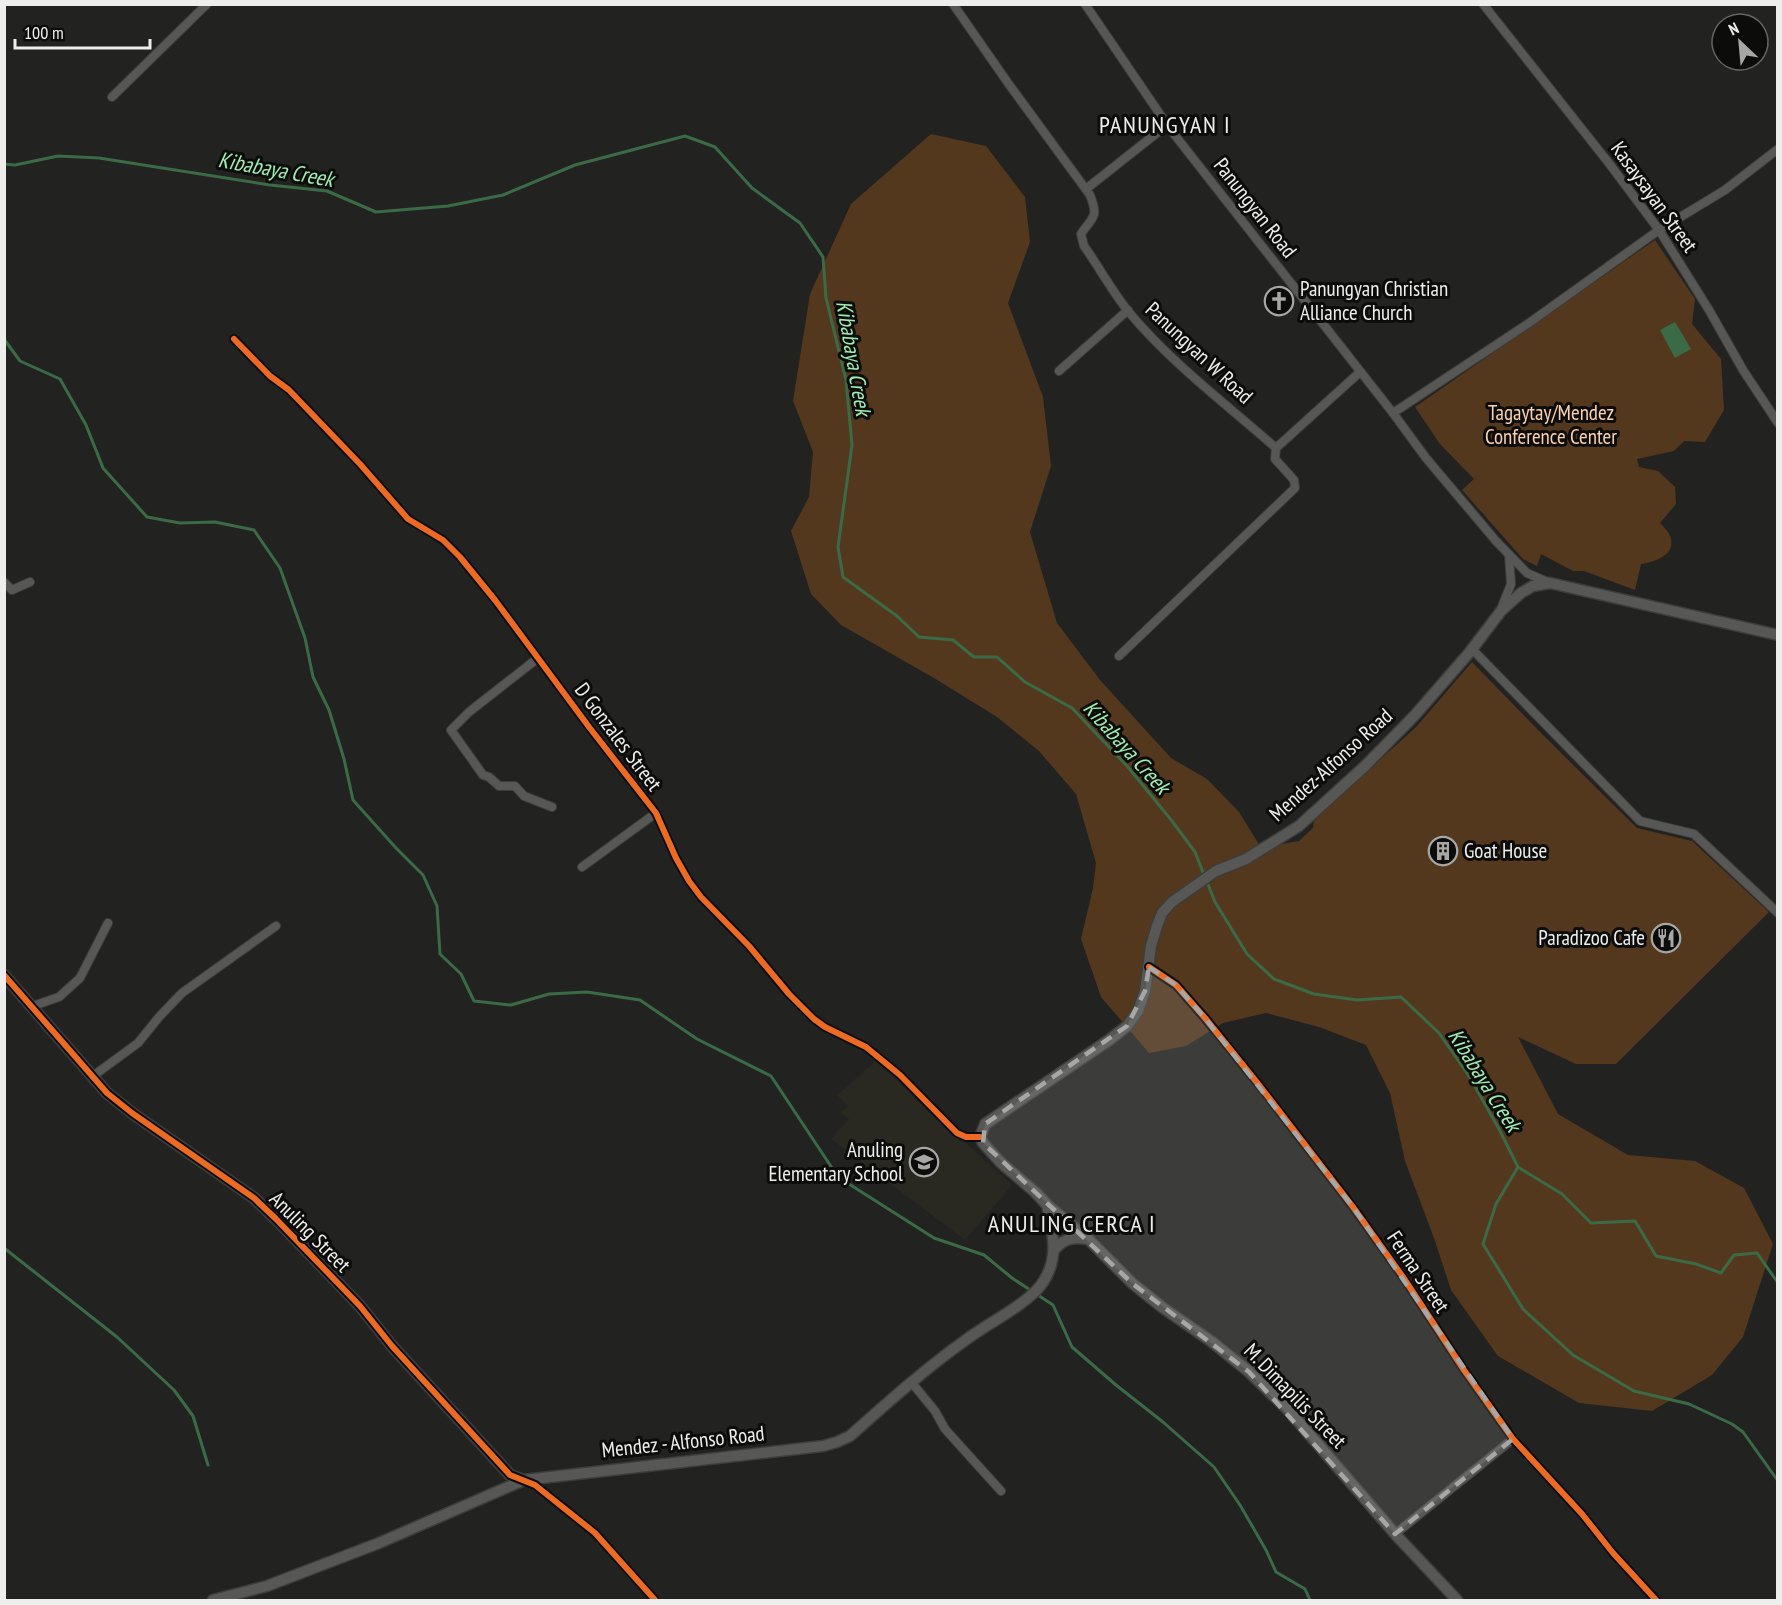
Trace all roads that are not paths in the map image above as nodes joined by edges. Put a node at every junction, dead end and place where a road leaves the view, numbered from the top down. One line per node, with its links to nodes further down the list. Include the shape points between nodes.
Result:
1 (207, 4): 5 (street)
2 (953, 4): 8 (street, Panungyan W Road)
3 (1085, 4): 6 (street, Panungyan Road)
4 (1483, 4): 9 (street, Kasaysayan Street)
5 (112, 98)
6 (1167, 124): 8 (street); 13 (street, Panungyan Road)
7 (1778, 150): 9 (street, via 1725,190)
8 (1086, 189): 10 (street, Panungyan W Road, via 1095,211 1081,234 1082,240)
9 (1659, 230): 14 (street); 15 (street, Kasaysayan Street)
10 (1128, 310): 12 (street); 16 (street, Panungyan W Road, via 1190,374)
11 (234, 339): 25 (street, D Gonzales Street, via 289,390 408,519 443,540 460,557)
12 (1059, 371)
13 (1360, 372): 14 (street, Panungyan Road); 16 (street)
14 (1393, 413): 17 (street, Panungyan Road)
15 (1778, 423)
16 (1276, 447): 24 (street, via 1275,459 1294,480 1295,488)
17 (1509, 555): 20 (street, Panungyan Road, via 1527,573); 21 (street, via 1511,585)
18 (4, 582): 19 (street, via 12,590)
19 (30, 582)
20 (1550, 583): 21 (main road, Mendez-Alfonso Road, via 1533,586); 22 (main road)
21 (1501, 611): 23 (main road, Mendez-Alfonso Road)
22 (1778, 635)
23 (1472, 649): 29 (street, via 1640,821 1694,834); 32 (main road, Mendez-Alfonso Road, via 1389,742 1299,826 1246,859 1216,871 1172,902 1162,913)
24 (1119, 656)
25 (538, 658): 26 (street, via 451,730 483,775 499,786 515,786 524,796); 27 (street, D Gonzales Street)
26 (552, 807)
27 (656, 813): 28 (street); 36 (street, D Gonzales Street, via 688,881 789,994 825,1028 866,1047 900,1075 957,1133)
28 (582, 867)
29 (1778, 913)
30 (108, 923): 34 (street, via 80,978 59,997)
31 (276, 926): 35 (street, via 182,993 138,1043)
32 (1149, 967): 36 (main road, Mendez-Alfonso Road, via 1138,1011 1127,1026 985,1124); 41 (street, Ferma Street, via 1176,985 1205,1018 1353,1207)
33 (4, 975): 34 (main road, Anuling Street)
34 (33, 1006): 35 (main road, Anuling Street)
35 (93, 1076): 42 (main road, Anuling Street, via 132,1113 254,1198 360,1306 499,1463)
36 (980, 1137): 37 (main road, via 990,1152)
37 (1047, 1205): 38 (main road, M. Dimapilis Street); 39 (main road, Mendez - Alfonso Road)
38 (1088, 1239): 39 (main road, via 1071,1238); 44 (main road, M. Dimapilis Street, via 1133,1284 1249,1372 1289,1411)
39 (1055, 1249): 40 (main road, Mendez - Alfonso Road, via 1041,1286)
40 (912, 1383): 42 (main road, Mendez - Alfonso Road, via 837,1443); 43 (street, via 945,1429)
41 (1512, 1439): 44 (street); 48 (street, Ferma Street)
42 (524, 1480): 45 (main road, Mendez - Alfonso Road, via 368,1548 267,1586); 46 (street, via 595,1533)
43 (1000, 1491)
44 (1395, 1534): 47 (main road, M. Dimapilis Street)
45 (213, 1600)
46 (655, 1600)
47 (1457, 1600)
48 (1656, 1600)

